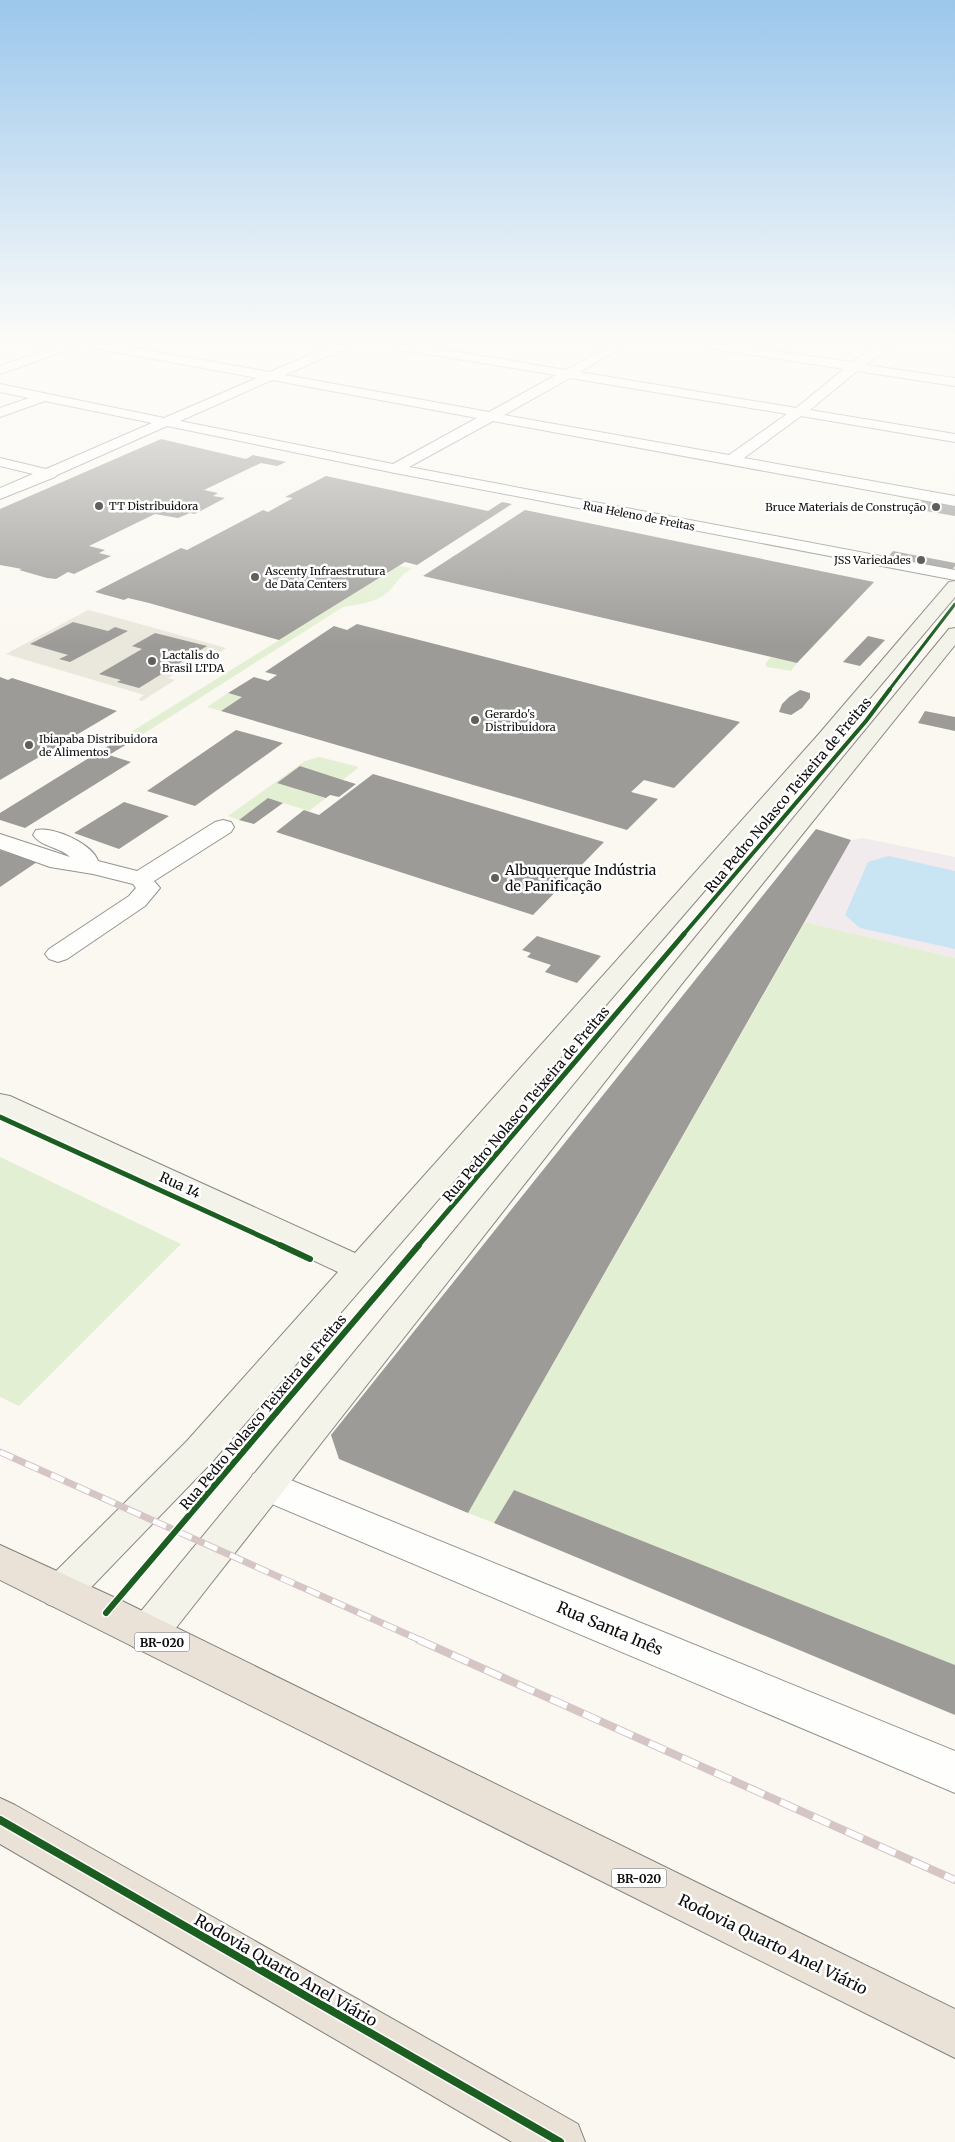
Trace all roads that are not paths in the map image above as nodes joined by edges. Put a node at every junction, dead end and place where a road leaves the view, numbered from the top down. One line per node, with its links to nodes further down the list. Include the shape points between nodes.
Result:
1 (114, 445): 9 (street)
2 (277, 445): 8 (street, Rua Heleno de Freitas)
3 (439, 445): 8 (street)
4 (650, 445): 6 (street)
5 (754, 445): 6 (street)
6 (733, 460): 11 (street)
7 (0, 462): 9 (street)
8 (395, 469): 12 (street, Rua Heleno de Freitas)
9 (50, 474): 10 (street)
10 (0, 494)
11 (955, 501)
12 (955, 576)
13 (955, 586): 21 (main road, Rua Pedro Nolasco Teixeira de Freitas)
14 (955, 633): 22 (main road, Rua Pedro Nolasco Teixeira de Freitas)
15 (223, 827): 19 (street)
16 (44, 835): 18 (street, via 74,848)
17 (0, 840): 18 (street, via 58,862)
18 (94, 867): 19 (street)
19 (141, 879): 20 (street, via 148,888 137,901)
20 (58, 954)
21 (631, 960): 22 (main road); 24 (main road, Rua Pedro Nolasco Teixeira de Freitas)
22 (675, 976): 25 (main road, Rua Pedro Nolasco Teixeira de Freitas)
23 (0, 1103): 24 (main road, Rua 14)
24 (359, 1268): 27 (main road, Rua Pedro Nolasco Teixeira de Freitas, via 192,1459)
25 (266, 1485): 28 (main road, Rua Pedro Nolasco Teixeira de Freitas); 29 (street, Rua Santa Inês)
26 (0, 1562): 27 (highway, Rodovia Quarto Anel Viário / BR-020)
27 (61, 1592): 28 (highway, Rodovia Quarto Anel Viário / BR-020)
28 (147, 1634): 31 (highway, Rodovia Quarto Anel Viário / BR-020)
29 (955, 1772)
30 (0, 1820): 32 (highway, Rodovia Quarto Anel Viário)
31 (955, 2034)
32 (560, 2142)

